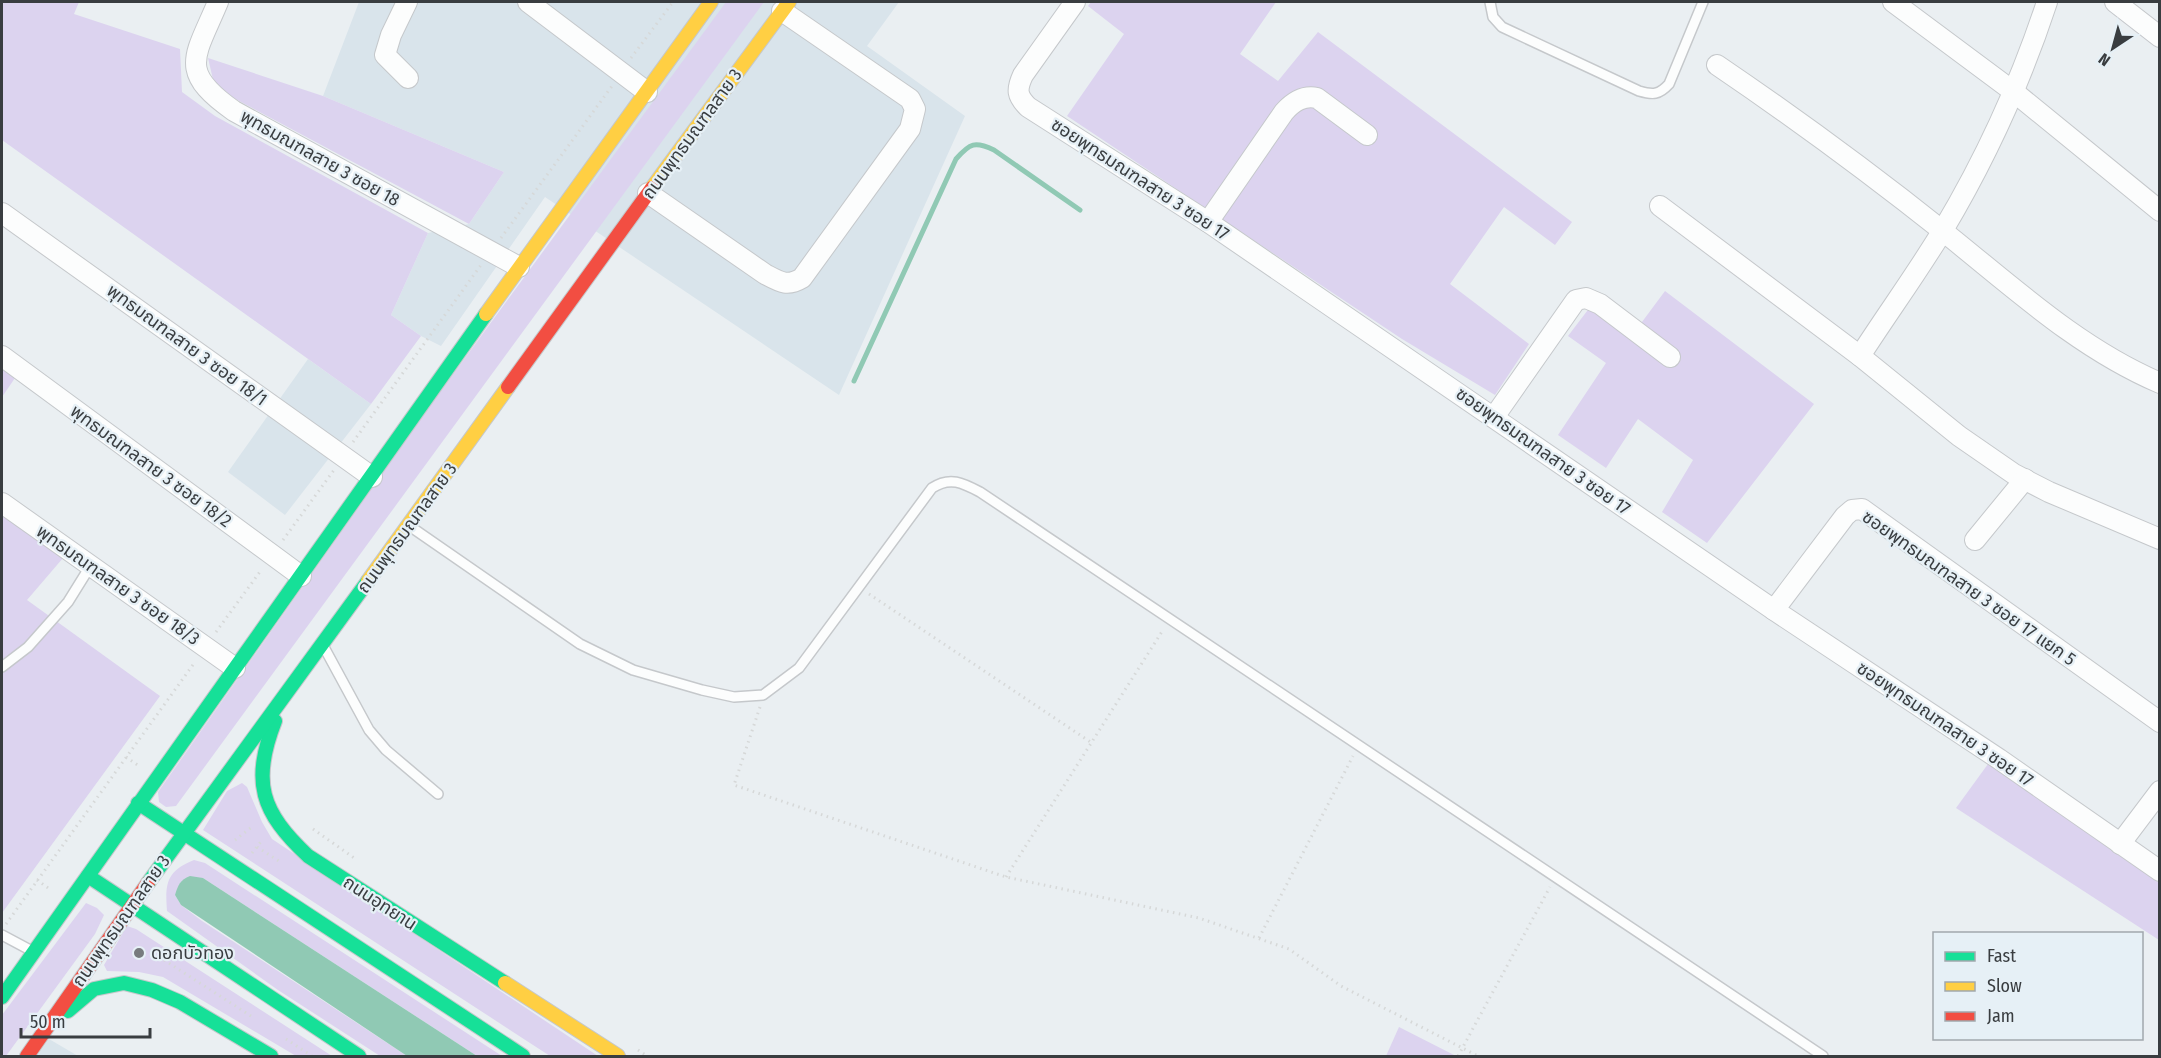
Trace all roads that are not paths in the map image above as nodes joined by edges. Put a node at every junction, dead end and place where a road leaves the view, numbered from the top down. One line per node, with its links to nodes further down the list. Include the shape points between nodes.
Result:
1 (218, 2): 24 (street, พุทธมณฑลสาย 3 ซอย 18, via 197,54 196,69 200,82 213,96)
2 (407, 2): 14 (street, via 385,55)
3 (528, 2): 15 (street)
4 (711, 2): 15 (main road)
5 (1075, 2): 22 (street, ซอยพุทธมณฑลสาย 3 ซอย 17, via 1023,75 1017,92 1020,99)
6 (1490, 2): 7 (lane, via 1493,17 1502,27 1652,95 1669,84)
7 (1703, 2)
8 (1893, 2): 16 (street)
9 (2047, 2): 16 (street)
10 (2115, 2): 12 (street)
11 (786, 6): 18 (main road, ถนนพุทธมณฑลสาย 3); 18 (street, via 910,99 915,109 910,129 802,278 792,283 780,282 765,274)
12 (2160, 37)
13 (1717, 64): 23 (street)
14 (408, 78)
15 (647, 92): 24 (main road)
16 (2014, 92): 20 (street); 23 (street)
17 (1367, 135): 22 (street, via 1317,98 1299,100 1284,112)
18 (648, 193): 33 (main road, ถนนพุทธมณฑลสาย 3)
19 (1660, 206): 26 (street)
20 (2160, 211)
21 (2, 213): 30 (street, พุทธมณฑลสาย 3 ซอย 18/1)
22 (1208, 222): 29 (street, ซอยพุทธมณฑลสาย 3 ซอย 17)
23 (1942, 231): 26 (street); 28 (street, via 2061,327 2107,357)
24 (519, 267): 30 (main road)
25 (2, 356): 37 (street, พุทธมณฑลสาย 3 ซอย 18/2)
26 (1860, 356): 31 (street, via 1959,436)
27 (1670, 357): 29 (street, via 1600,304 1586,298 1576,300)
28 (2160, 383)
29 (1494, 417): 38 (street, ซอยพุทธมณฑลสาย 3 ซอย 17)
30 (372, 477): 37 (main road)
31 (2025, 479): 34 (street); 35 (street)
32 (2, 503): 36 (street, พุทธมณฑลสาย 3 ซอย 18/3)
33 (409, 525): 39 (main road, ถนนพุทธมณฑลสาย 3); 61 (lane, via 580,644 633,670 734,698 763,695 800,668 932,488 956,481 980,492)
34 (2160, 539)
35 (1975, 540)
36 (90, 565): 40 (lane, via 68,602 28,647); 41 (street, พุทธมณฑลสาย 3 ซอย 18/3)
37 (301, 576): 41 (main road)
38 (1774, 610): 43 (street, ซอยพุทธมณฑลสาย 3 ซอย 17 แยก 5, via 1845,516 1862,509); 48 (street, ซอยพุทธมณฑลสาย 3 ซอย 17)
39 (323, 644): 42 (main road, ถนนพุทธมณฑลสาย 3); 45 (lane, via 369,730 386,750)
40 (2, 667)
41 (235, 668): 46 (main road)
42 (295, 682): 47 (main road, ถนนพุทธมณฑลสาย 3); 60 (main road, ถนนอุทยาน, via 272,729 261,771 267,804 288,840)
43 (2160, 722)
44 (2160, 791): 48 (street)
45 (438, 794)
46 (138, 803): 47 (main road); 50 (main road)
47 (183, 833): 51 (main road, ถนนพุทธมณฑลสาย 3); 59 (main road)
48 (2120, 844): 49 (street, ซอยพุทธมณฑลสาย 3 ซอย 17)
49 (2160, 871)
50 (88, 876): 51 (main road); 53 (main road)
51 (132, 906): 56 (main road, ถนนพุทธมณฑลสาย 3); 58 (main road)
52 (2, 936): 53 (lane)
53 (34, 952): 54 (main road)
54 (2, 997)
55 (267, 1054): 56 (main road, via 180,1002 124,983 94,989); 57 (main road)
56 (27, 1056)
57 (276, 1056)
58 (359, 1056)
59 (523, 1056)
60 (618, 1056)
61 (1823, 1056)

